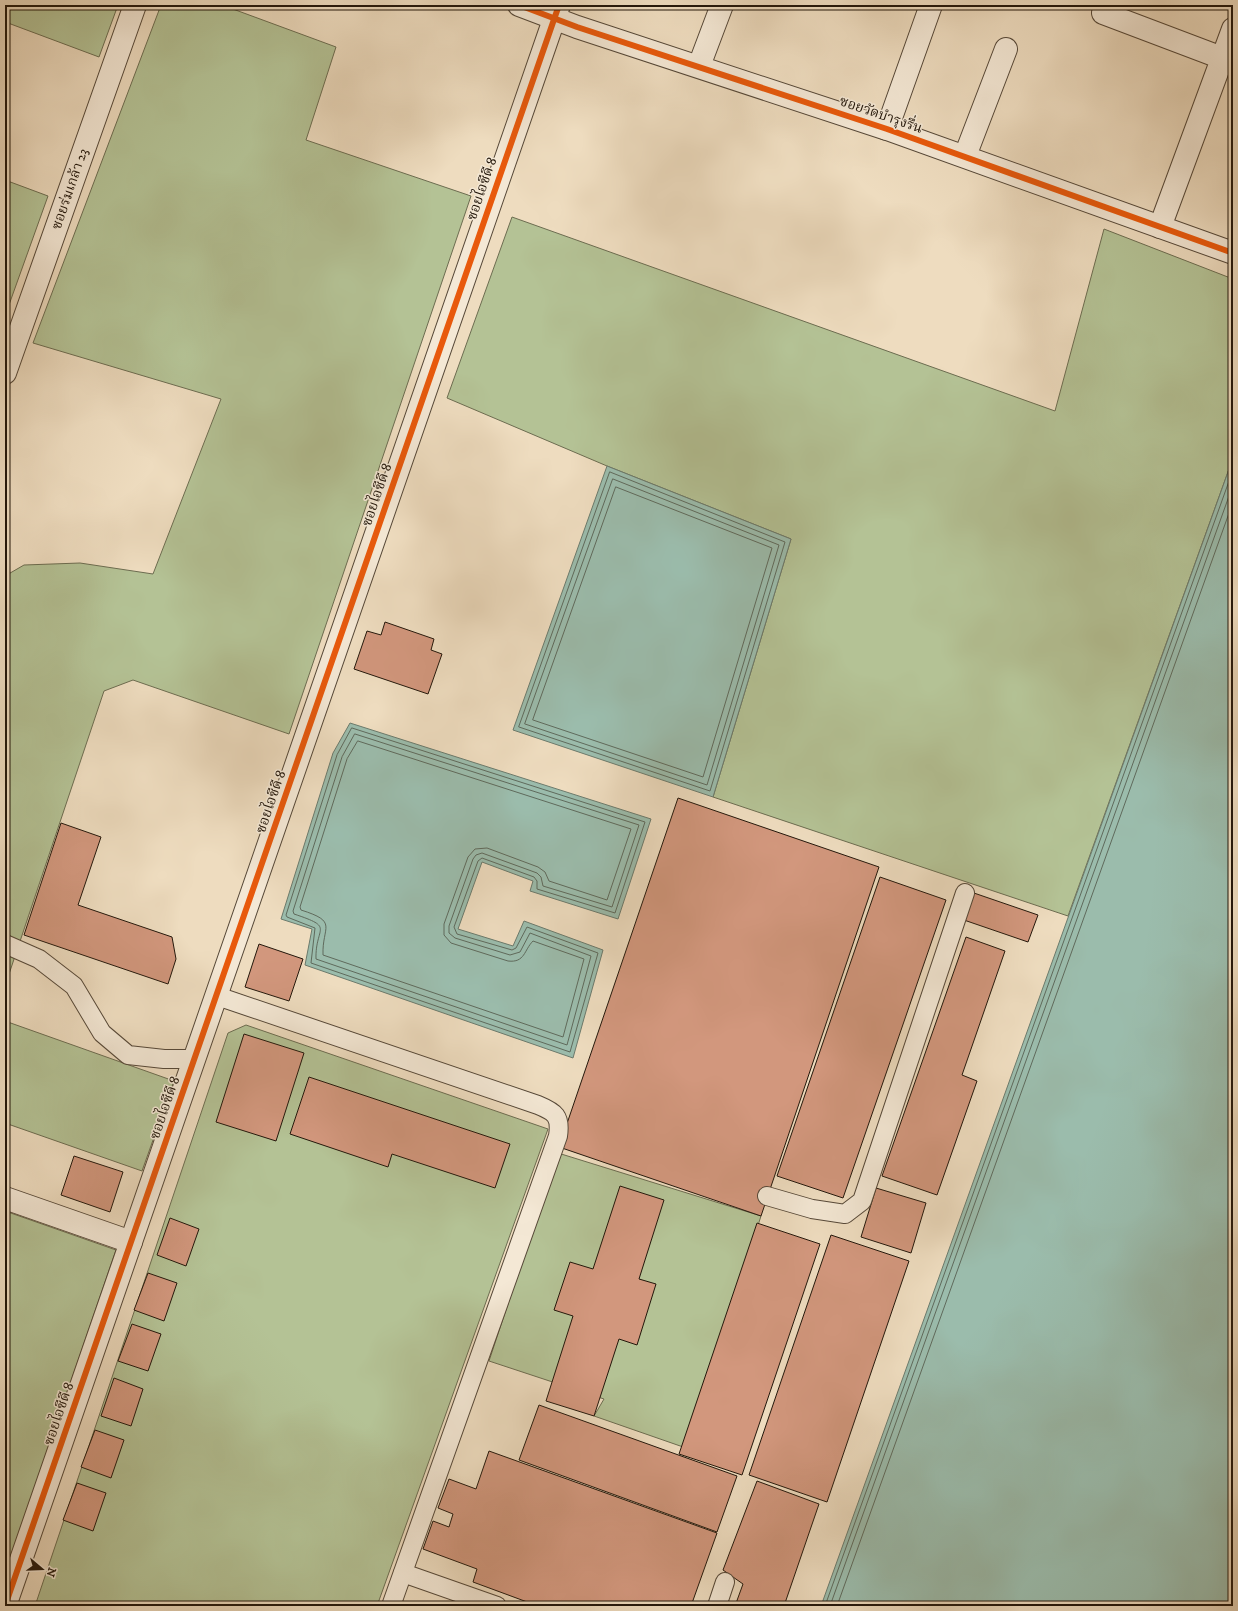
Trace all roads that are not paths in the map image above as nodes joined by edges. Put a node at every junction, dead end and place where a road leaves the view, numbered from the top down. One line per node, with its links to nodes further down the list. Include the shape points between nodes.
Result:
1 (135, 5): 15 (street, ซอยร่มเกล้า 23)
2 (519, 5): 5 (street, ซอยวัดบำรุงรื่น)
3 (722, 5): 10 (street)
4 (931, 5): 11 (street)
5 (556, 12): 10 (street, ซอยวัดบำรุงรื่น); 18 (street, ซอยไอซีดี 8)
6 (1103, 13): 9 (street)
7 (1233, 29): 9 (street)
8 (1006, 49): 12 (street)
9 (1222, 58): 13 (street)
10 (699, 66): 11 (street, ซอยวัดบำรุงรื่น)
11 (887, 129): 12 (street, ซอยวัดบำรุงรื่น)
12 (965, 156): 13 (street, ซอยวัดบำรุงรื่น)
13 (1160, 227): 14 (street, ซอยวัดบำรุงรื่น)
14 (1233, 253)
15 (5, 373)
16 (965, 893): 20 (lane, via 862,1201 845,1214 812,1209)
17 (5, 944): 19 (lane, via 39,959 74,986 102,1033 128,1055)
18 (217, 996): 19 (street, ซอยไอซีดี 8); 23 (lane, via 538,1105 557,1116 563,1124)
19 (195, 1059): 22 (street, ซอยไอซีดี 8)
20 (767, 1196)
21 (5, 1198): 22 (street)
22 (131, 1242): 25 (street, ซอยไอซีดี 8)
23 (403, 1573): 26 (lane); 27 (lane)
24 (725, 1582): 28 (lane)
25 (5, 1606)
26 (391, 1606)
27 (497, 1606)
28 (717, 1606)

